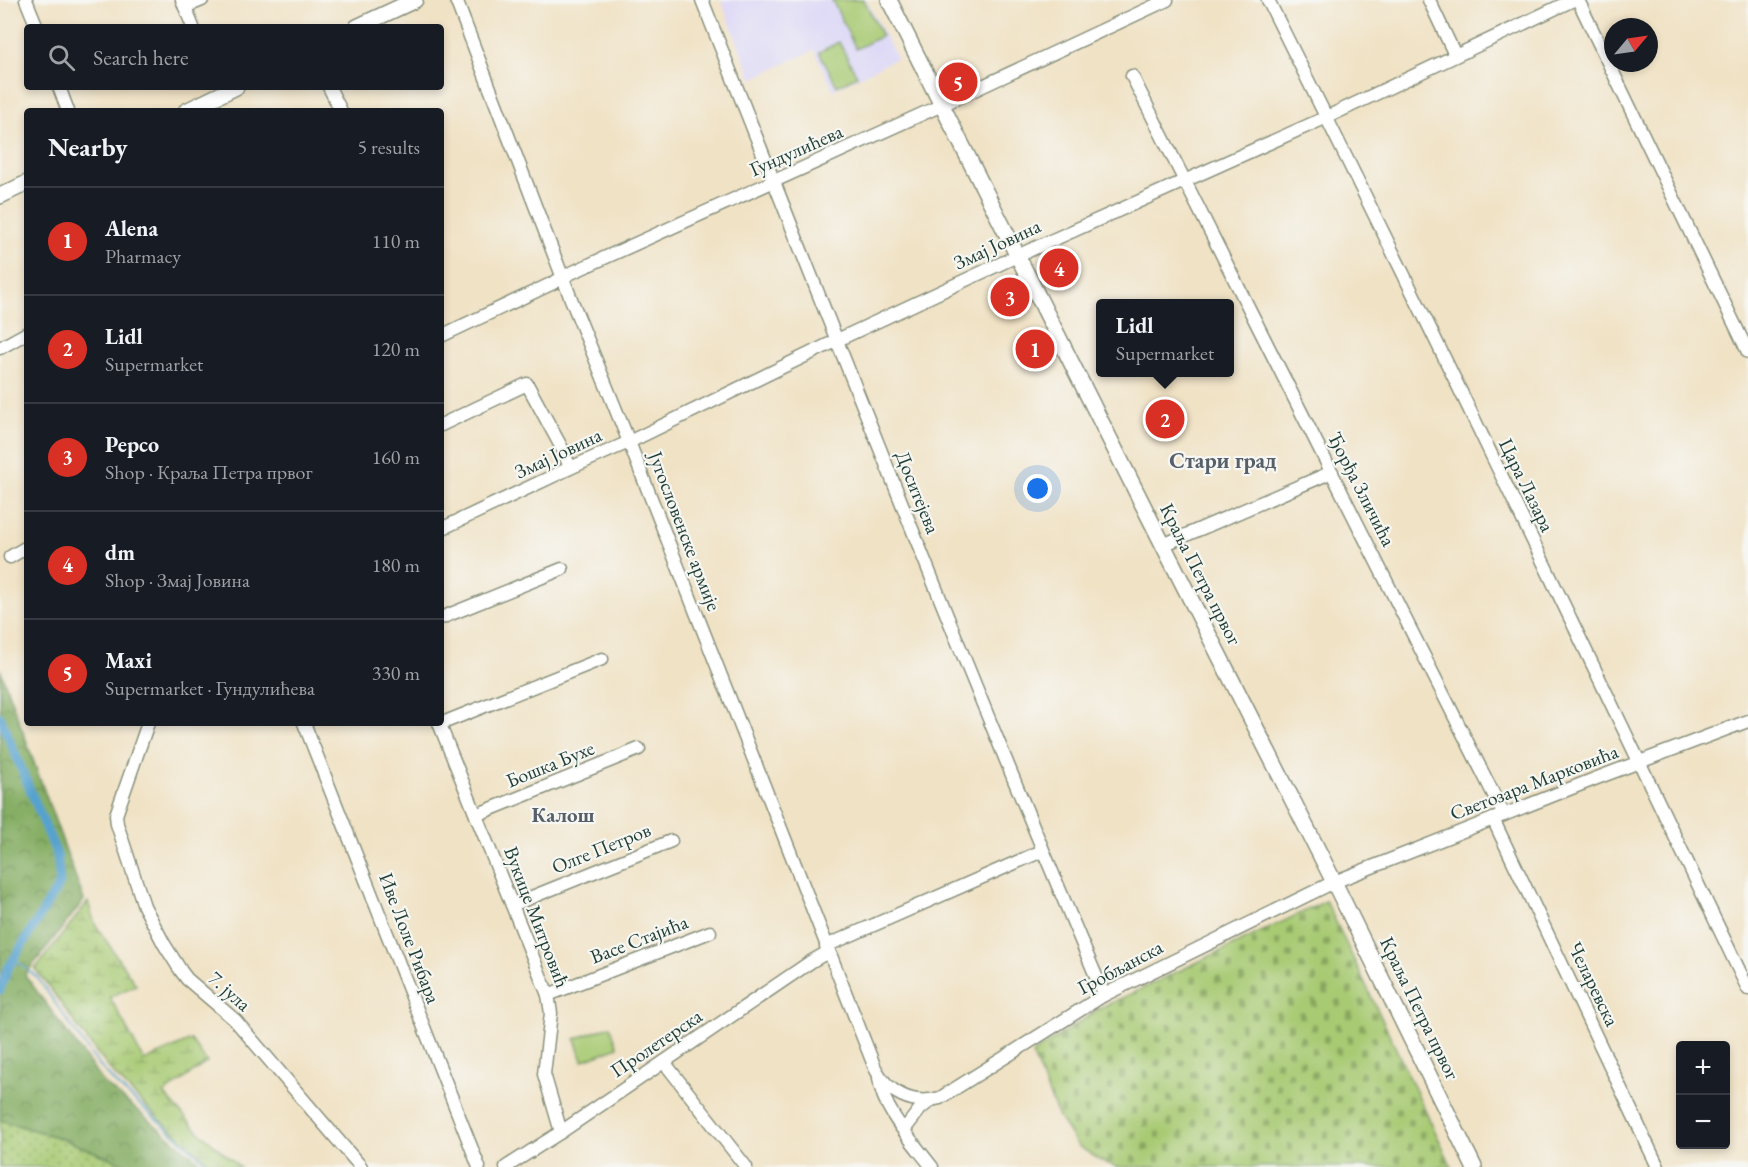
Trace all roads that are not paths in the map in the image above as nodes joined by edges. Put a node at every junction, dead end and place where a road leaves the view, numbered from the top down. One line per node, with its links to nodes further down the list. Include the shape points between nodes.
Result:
1 (26, 0): 13 (street)
2 (202, 0): 12 (street)
3 (415, 0): 15 (main road)
4 (456, 0): 31 (street, Југословенске армије)
5 (702, 0): 26 (street, Доситејева)
6 (889, 0): 21 (main road, Краља Петра првог)
7 (1167, 0): 21 (street, Гундулићева)
8 (1268, 0): 25 (street, Цара Лазара)
9 (1429, 0): 16 (street)
10 (1573, 0): 16 (street, Змај Јовина)
11 (1578, 0): 36 (street)
12 (184, 4): 14 (street)
13 (36, 24)
14 (192, 24)
15 (363, 24)
16 (1455, 55): 25 (street, Змај Јовина)
17 (1131, 76): 27 (street, Ђорђа Зличића)
18 (60, 90): 22 (street)
19 (330, 90): 24 (street)
20 (218, 91): 23 (main road)
21 (942, 105): 26 (street, Гундулићева); 30 (main road, Краља Петра првог)
22 (67, 108)
23 (191, 108)
24 (340, 108)
25 (1327, 117): 27 (street, Змај Јовина); 54 (street, Цара Лазара)
26 (773, 181): 31 (street, Гундулићева); 34 (street, Доситејева)
27 (1184, 182): 30 (street, Змај Јовина); 40 (street, Ђорђа Зличића)
28 (24, 184): 29 (main road)
29 (0, 196)
30 (1017, 256): 34 (street, Змај Јовина); 42 (main road, Краља Петра првог)
31 (563, 278): 33 (street, Гундулићева); 38 (street, Југословенске армије)
32 (24, 335): 35 (street)
33 (444, 335)
34 (836, 341): 38 (street, Змај Јовина); 58 (street, Доситејева)
35 (0, 348)
36 (1748, 352)
37 (444, 424): 39 (street, via 527,384)
38 (629, 442): 39 (street, Змај Јовина); 62 (street, Југословенске армије)
39 (570, 468): 41 (street, Змај Јовина)
40 (1332, 472): 42 (street); 56 (street, Ђорђа Зличића)
41 (444, 528)
42 (1163, 545): 59 (main road, Краља Петра првог)
43 (24, 549): 44 (street)
44 (10, 557)
45 (562, 569): 46 (street)
46 (444, 617)
47 (602, 658): 49 (street)
48 (1748, 721): 54 (street, Светозара Марковића)
49 (444, 722)
50 (147, 726): 71 (street, 7. јула, via 116,819 144,906 187,979 236,1020)
51 (305, 726): 72 (street, Иве Лоле Рибара)
52 (441, 726): 55 (street, Вукице Митровић)
53 (639, 749): 55 (street, Бошка Бухе)
54 (1640, 762): 56 (street, Светозара Марковића); 63 (street, Цара Лазара)
55 (476, 815): 60 (street, Вукице Митровић)
56 (1498, 817): 59 (street, Светозара Марковића); 77 (street, Челаревска)
57 (671, 841): 60 (street, Олге Петров)
58 (1042, 851): 62 (street, Пролетерска); 65 (street, Доситејева)
59 (1334, 882): 65 (street, Гробљанска); 76 (main road, Краља Петра првог)
60 (512, 905): 64 (street, Вукице Митровић)
61 (710, 932): 64 (street, Васе Стајића)
62 (827, 949): 66 (street, Пролетерска); 67 (street, Југословенске армије)
63 (1748, 989)
64 (548, 995): 70 (street, Вукице Митровић, via 551,1013 544,1074)
65 (1104, 995): 68 (street, Гробљанска, via 950,1093)
66 (664, 1062): 70 (street, Пролетерска); 74 (street)
67 (879, 1076): 68 (street, Југословенске армије, via 891,1090 909,1099); 69 (street, Југословенске армије, via 884,1099)
68 (931, 1100): 69 (street)
69 (904, 1130): 75 (street, Југословенске армије)
70 (561, 1132): 73 (street, Пролетерска)
71 (361, 1167)
72 (479, 1167)
73 (506, 1167)
74 (746, 1167)
75 (932, 1167)
76 (1474, 1167)
77 (1658, 1167)

